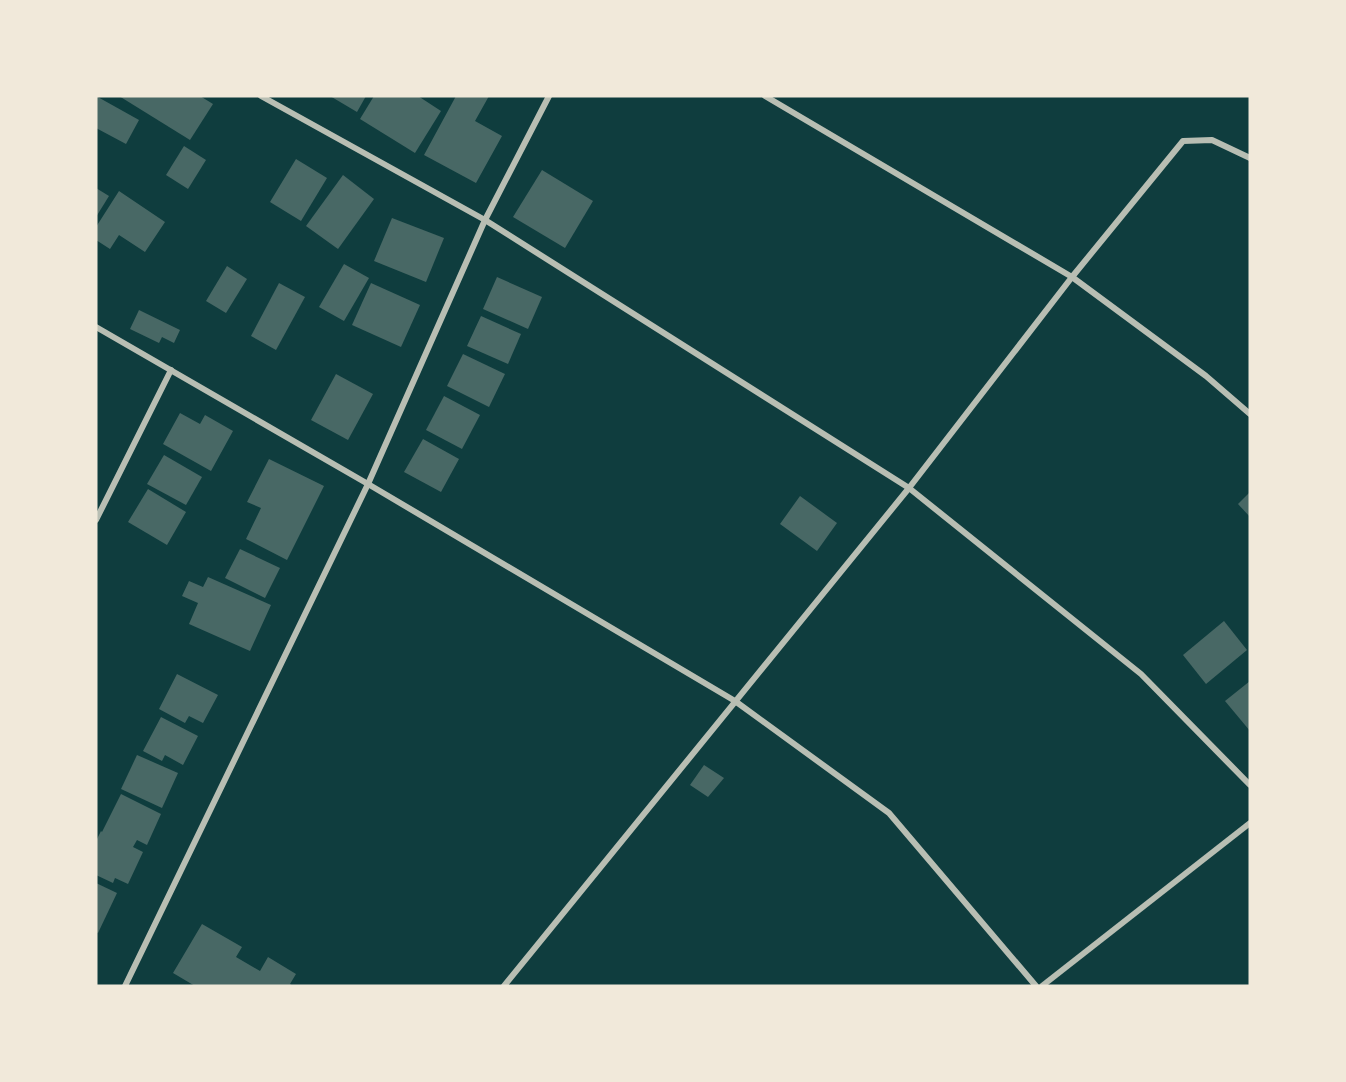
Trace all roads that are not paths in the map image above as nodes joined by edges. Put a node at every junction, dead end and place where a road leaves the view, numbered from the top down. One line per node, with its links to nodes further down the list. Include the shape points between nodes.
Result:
1 (261, 96): 5 (street)
2 (549, 96): 5 (street)
3 (765, 96): 6 (street)
4 (1250, 158): 6 (street, via 1212,140 1183,141)
5 (485, 220): 10 (street); 11 (street)
6 (1072, 277): 9 (street, via 1206,376); 11 (street)
7 (96, 327): 8 (street)
8 (171, 370): 10 (street); 12 (street)
9 (1250, 414)
10 (368, 484): 13 (street); 16 (street)
11 (909, 489): 13 (street); 14 (street, via 1141,674)
12 (96, 520)
13 (735, 701): 17 (street); 18 (street, via 889,813)
14 (1250, 785)
15 (1250, 823): 19 (street)
16 (125, 986)
17 (504, 986)
18 (1036, 986)
19 (1042, 986)

